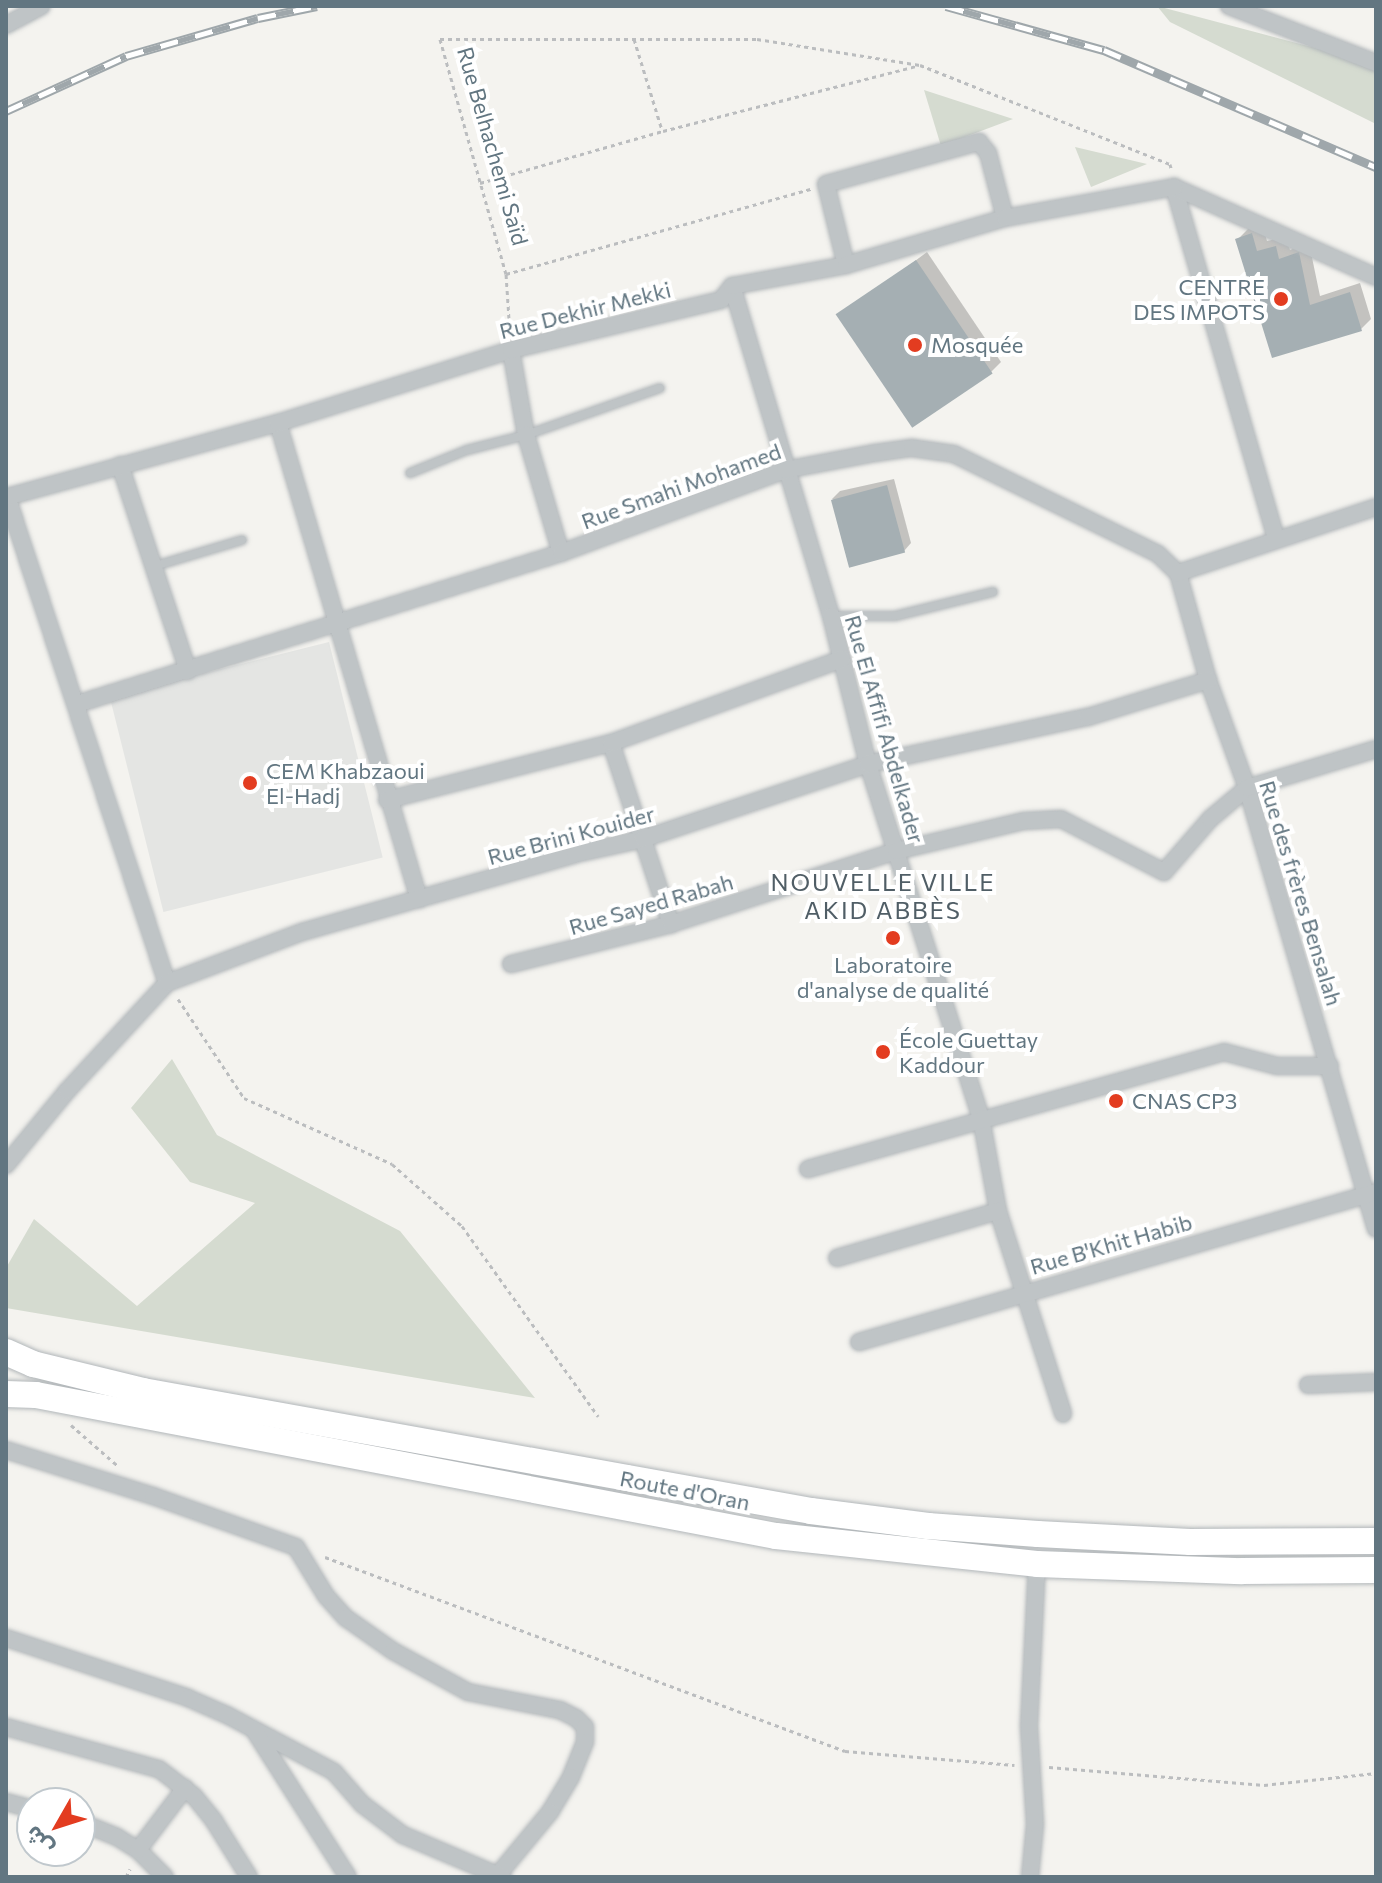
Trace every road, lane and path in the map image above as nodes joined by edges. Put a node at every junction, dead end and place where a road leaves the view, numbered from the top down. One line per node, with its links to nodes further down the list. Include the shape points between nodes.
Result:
1 (41, 6): 3 (street)
2 (1229, 6): 5 (street)
3 (6, 25)
4 (634, 39): 6 (path, Rue Belhachemi Saïd, via 757,39); 7 (path); 8 (path, Rue Belhachemi Saïd, via 440,39)
5 (1376, 63)
6 (920, 65): 7 (path); 10 (path, Rue Belhachemi Saïd, via 1170,164)
7 (663, 131): 8 (path)
8 (480, 183): 13 (path, Rue Belhachemi Saïd)
9 (826, 184): 11 (street, via 979,142 988,153); 12 (street); 13 (path)
10 (1174, 187): 11 (street, Rue Dekhir Mekki); 14 (street); 25 (street)
11 (1005, 218): 12 (street, Rue Dekhir Mekki)
12 (846, 265): 15 (street, Rue Dekhir Mekki)
13 (506, 274): 16 (path, Rue Belhachemi Saïd)
14 (1376, 277)
15 (732, 286): 16 (street, Rue Dekhir Mekki, via 721,300); 21 (street, Rue El Affifi Abdelkader)
16 (511, 350): 18 (street, Rue Dekhir Mekki); 19 (street)
17 (660, 388): 19 (lane)
18 (278, 423): 20 (street, Rue Dekhir Mekki); 32 (street)
19 (526, 435): 22 (lane, via 467,450); 27 (street)
20 (120, 465): 23 (street, Rue Dekhir Mekki); 28 (street)
21 (785, 470): 27 (street, Rue Smahi Mohamed); 29 (street, Rue Smahi Mohamed, via 912,448 954,454 1158,554); 31 (street, Rue El Affifi Abdelkader)
22 (410, 473)
23 (7, 498): 36 (street)
24 (1376, 507): 25 (street)
25 (1276, 538): 29 (street)
26 (242, 540): 28 (lane)
27 (561, 553): 32 (street, Rue Smahi Mohamed)
28 (155, 566): 34 (street)
29 (1178, 573): 35 (street, Rue des frères Bensalah)
30 (993, 592): 31 (lane, via 895,616)
31 (831, 616): 33 (street, Rue El Affifi Abdelkader)
32 (338, 622): 34 (street, Rue Smahi Mohamed); 41 (street)
33 (842, 659): 37 (street); 39 (street, Rue El Affifi Abdelkader)
34 (188, 671): 36 (street, Rue Smahi Mohamed)
35 (1208, 680): 39 (street, Rue Brini Kouider, via 1088,717); 40 (street, Rue des frères Bensalah)
36 (77, 704): 47 (street)
37 (611, 743): 41 (street); 42 (street)
38 (1376, 749): 40 (street)
39 (868, 764): 42 (street, Rue Brini Kouider); 43 (street, Rue El Affifi Abdelkader)
40 (1247, 788): 43 (street, Rue Sayed Rabah, via 1210,819 1164,872 1061,819 1024,821); 48 (street, Rue des frères Bensalah)
41 (387, 800): 44 (street)
42 (643, 839): 44 (street, Rue Brini Kouider); 45 (street)
43 (896, 851): 45 (street, Rue Sayed Rabah); 49 (street, Rue El Affifi Abdelkader)
44 (419, 900): 47 (street, Rue Brini Kouider, via 302,932)
45 (671, 924): 46 (street, Rue Sayed Rabah)
46 (511, 964)
47 (167, 983): 50 (street, Rue Brini Kouider); 63 (path, via 244,1098 392,1164 462,1226)
48 (1330, 1066): 49 (street, via 1277,1066 1224,1052); 52 (street, Rue des frères Bensalah)
49 (981, 1118): 51 (street); 53 (street, Rue El Affifi Abdelkader)
50 (9, 1160)
51 (808, 1169)
52 (1372, 1193): 54 (street, Rue des frères Bensalah); 56 (street, Rue B'Khit Habib)
53 (998, 1211): 55 (street); 56 (street, Rue El Affifi Abdelkader)
54 (1376, 1228)
55 (837, 1258)
56 (1026, 1291): 57 (street, Rue B'Khit Habib); 62 (street, Rue El Affifi Abdelkader)
57 (859, 1342)
58 (6, 1352): 67 (main road, Route d'Oran, via 33,1364 143,1391 811,1511 928,1526 1190,1542)
59 (1376, 1382): 60 (street)
60 (1308, 1385)
61 (6, 1394): 69 (main road, Route d'Oran, via 52,1398 776,1536)
62 (1063, 1414)
63 (598, 1416)
64 (71, 1425): 66 (path)
65 (6, 1450): 68 (street)
66 (118, 1466)
67 (1376, 1541)
68 (296, 1547): 74 (path, via 845,1751); 79 (street, via 346,1618 393,1651 468,1692 560,1710 585,1727 580,1757 550,1812)
69 (1037, 1564): 70 (main road, Route d'Oran); 74 (street, via 1029,1726)
70 (1376, 1570)
71 (6, 1638): 73 (street, via 188,1698)
72 (6, 1727): 76 (street, via 149,1765)
73 (253, 1728): 79 (street, via 334,1772 362,1804 403,1835); 82 (street)
74 (1034, 1766): 75 (path, via 1264,1785); 83 (street)
75 (1376, 1773)
76 (185, 1788): 78 (street); 81 (street, via 214,1821)
77 (96, 1828): 78 (street)
78 (138, 1850): 80 (street)
79 (500, 1876)
80 (165, 1877)
81 (249, 1877)
82 (348, 1877)
83 (1030, 1877)

